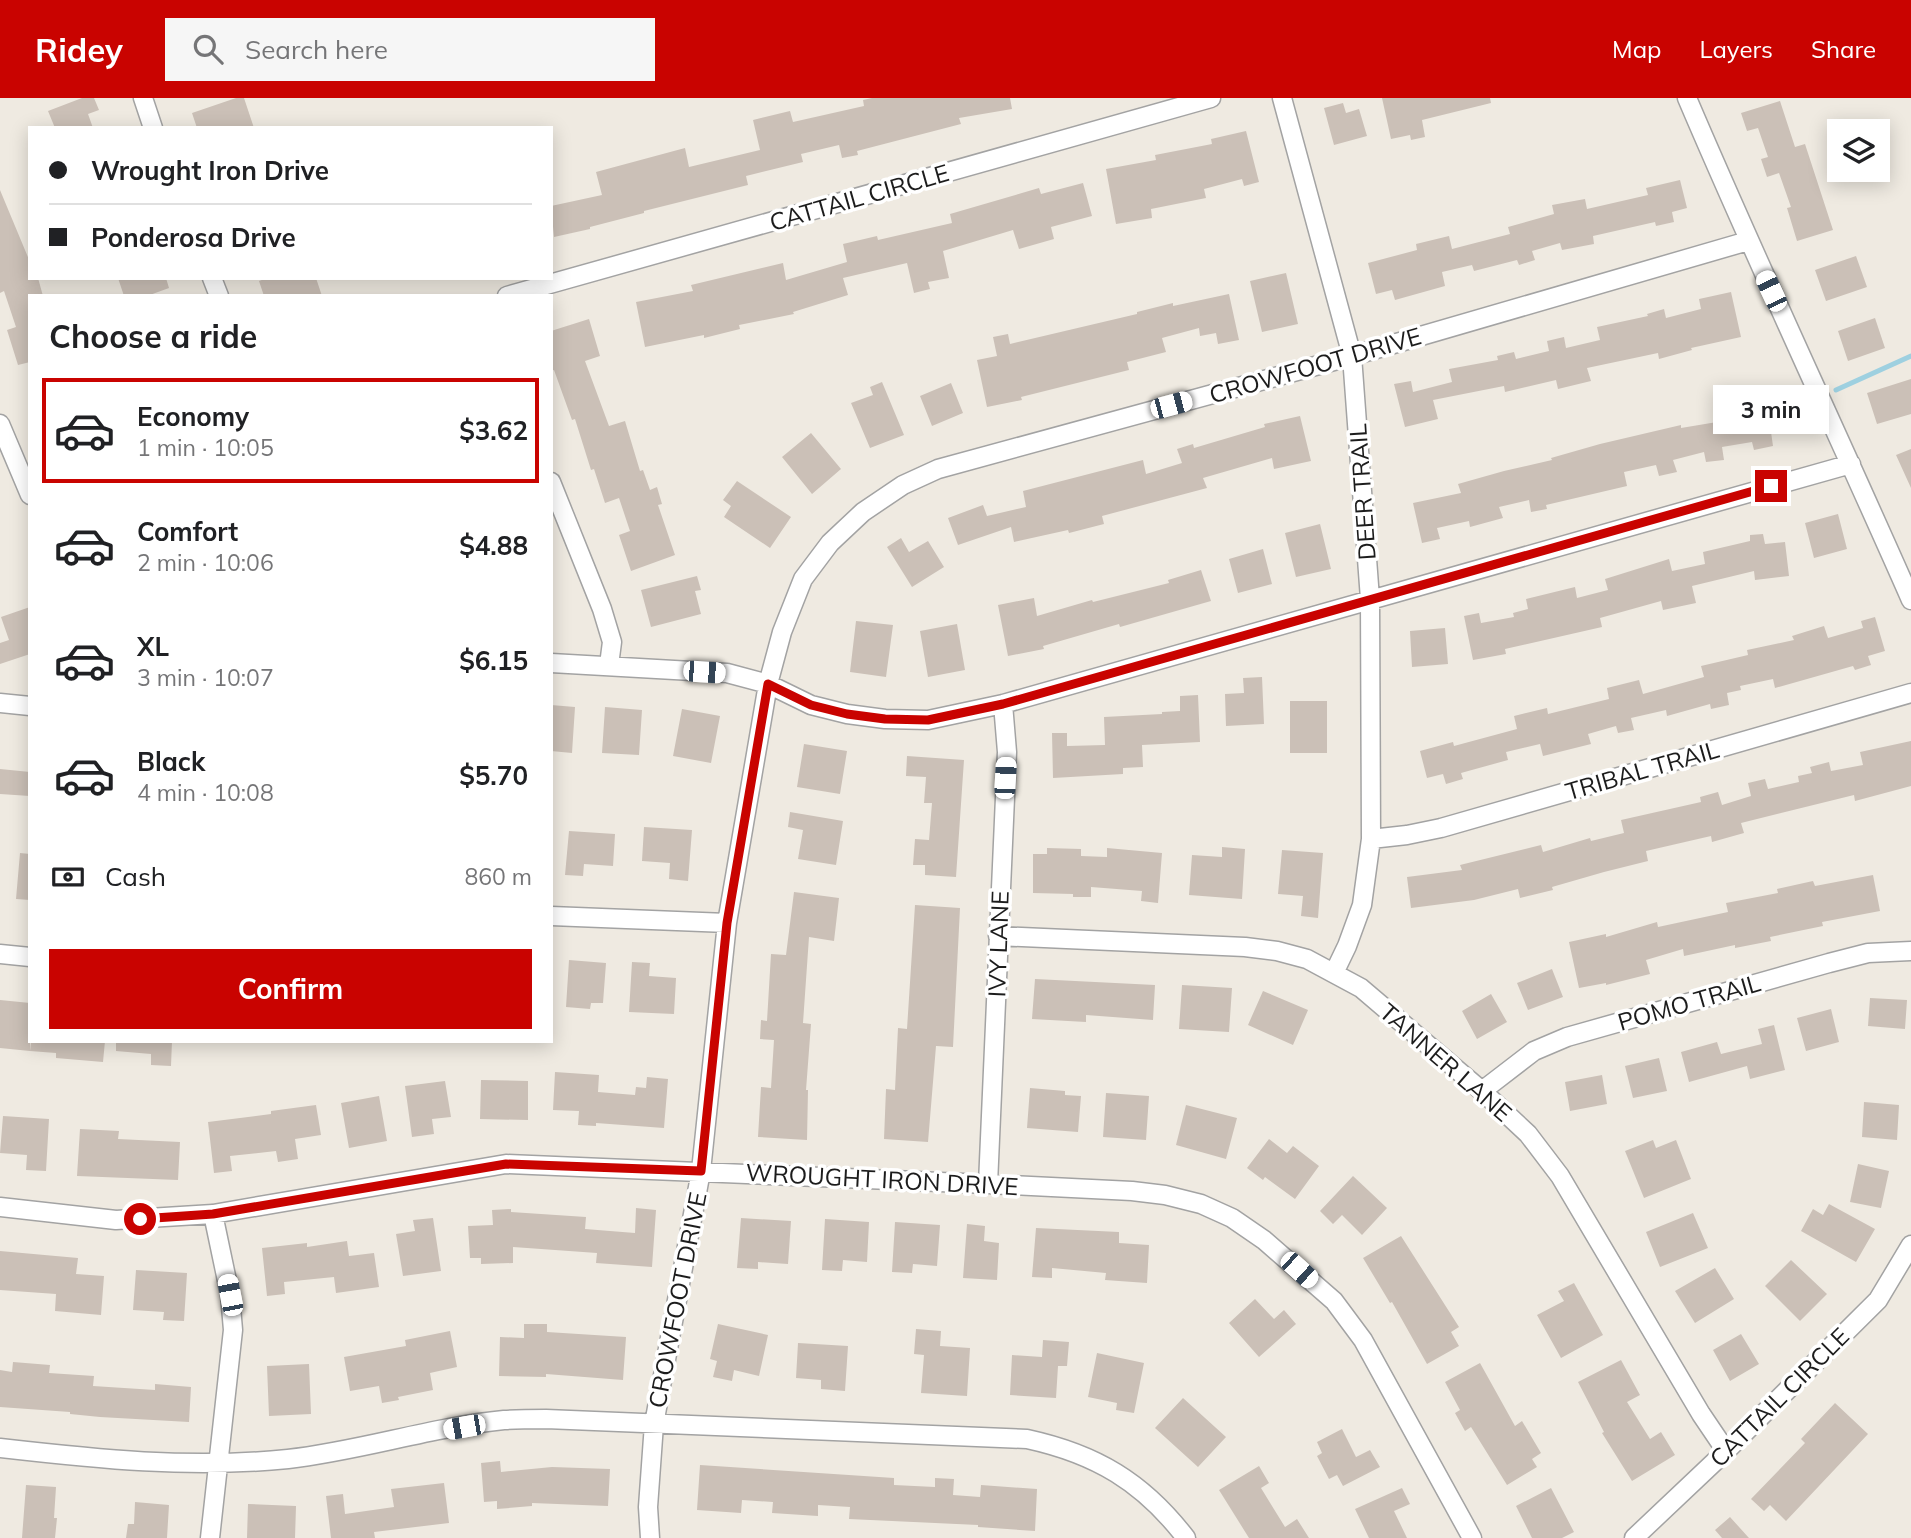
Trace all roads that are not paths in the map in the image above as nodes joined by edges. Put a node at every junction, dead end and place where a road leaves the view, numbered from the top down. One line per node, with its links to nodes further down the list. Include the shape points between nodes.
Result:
1 (143, 98): 5 (street)
2 (1211, 98): 7 (street, CATTAIL CIRCLE)
3 (1282, 98): 8 (street, DEER TRAIL)
4 (1687, 98): 6 (street)
5 (152, 126)
6 (1748, 241): 8 (street, CROWFOOT DRIVE); 10 (street)
7 (514, 294)
8 (1352, 356): 13 (street, DEER TRAIL); 17 (street, CROWFOOT DRIVE, via 938,470 903,485 863,512 830,543 803,579)
9 (0, 424): 12 (street)
10 (1851, 464): 13 (street); 14 (street)
11 (553, 487): 16 (street, via 602,609 612,642)
12 (28, 490)
13 (1370, 599): 20 (street); 22 (street, DEER TRAIL)
14 (1911, 600)
15 (553, 663): 16 (street)
16 (609, 666): 17 (street, via 727,673)
17 (768, 684): 20 (street, via 811,705 885,719 928,720); 24 (street, CROWFOOT DRIVE)
18 (1911, 693): 22 (street, TRIBAL TRAIL, via 1441,828)
19 (0, 703): 21 (street)
20 (1003, 704): 25 (street, IVY LANE, via 1007,752)
21 (28, 706)
22 (1371, 839): 29 (street, DEER TRAIL, via 1362,905)
23 (553, 916): 24 (street)
24 (727, 923): 31 (street, CROWFOOT DRIVE)
25 (998, 936): 29 (street, TANNER LANE, via 1245,947 1307,959); 32 (street, IVY LANE)
26 (1911, 951): 30 (street, POMO TRAIL, via 1868,953 1567,1037 1534,1051)
27 (0, 954): 28 (street)
28 (28, 957)
29 (1334, 973): 30 (street, TANNER LANE, via 1361,988)
30 (1482, 1091): 38 (street, TANNER LANE, via 1528,1134 1560,1176)
31 (701, 1171): 32 (street, WROUGHT IRON DRIVE); 34 (street, WROUGHT IRON DRIVE, via 506,1164); 36 (street, CROWFOOT DRIVE)
32 (988, 1184): 43 (street, WROUGHT IRON DRIVE, via 1165,1195 1232,1218 1264,1240 1334,1301 1363,1340)
33 (0, 1207): 34 (street, WROUGHT IRON DRIVE, via 116,1220)
34 (213, 1214): 39 (street, via 233,1330)
35 (1911, 1245): 38 (street, CATTAIL CIRCLE, via 1878,1300)
36 (654, 1424): 39 (street, via 503,1420 336,1452); 41 (street, CROWFOOT DRIVE); 42 (street, via 1027,1439 1062,1446 1120,1474 1153,1499)
37 (0, 1448): 39 (street, via 124,1462)
38 (1726, 1451): 44 (street, CATTAIL CIRCLE)
39 (218, 1464): 40 (street)
40 (210, 1538)
41 (650, 1538)
42 (1186, 1538)
43 (1472, 1538)
44 (1633, 1538)

